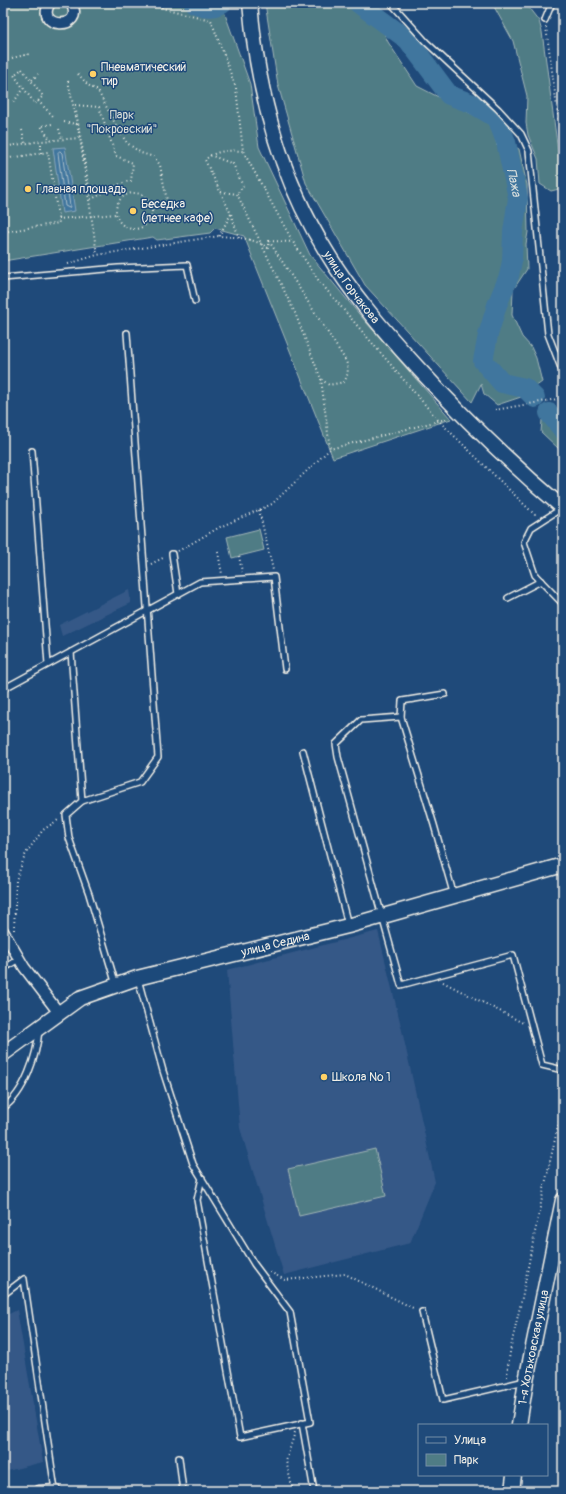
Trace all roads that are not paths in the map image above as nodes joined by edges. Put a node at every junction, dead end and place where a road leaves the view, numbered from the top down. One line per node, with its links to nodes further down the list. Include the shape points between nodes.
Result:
1 (50, 3): 2 (street, via 49,17 53,22 62,24 73,16 74,8)
2 (71, 3)
3 (250, 3): 12 (main road, улица Горчакова, via 266,106 278,146 291,182 325,250 374,318 441,393 496,450)
4 (391, 3): 10 (lane, via 426,42 498,109 521,134 529,151 548,334)
5 (552, 3): 6 (lane)
6 (545, 20)
7 (3, 278): 8 (lane, via 187,265)
8 (195, 301)
9 (127, 333): 18 (lane)
10 (563, 373)
11 (32, 451): 20 (lane)
12 (563, 508): 14 (lane, via 531,528 524,542 535,575)
13 (172, 554): 15 (lane)
14 (540, 581): 16 (lane); 17 (lane)
15 (178, 594): 18 (lane); 21 (lane, via 200,582 274,577)
16 (508, 598)
17 (563, 604)
18 (146, 611): 19 (lane); 26 (lane, via 158,758 140,782)
19 (71, 652): 20 (lane); 26 (lane)
20 (48, 664): 22 (lane)
21 (285, 669)
22 (3, 689)
23 (445, 694): 24 (lane, via 402,701)
24 (401, 717): 28 (lane); 29 (lane, via 361,720 336,744)
25 (303, 751): 30 (lane)
26 (82, 801): 35 (lane, via 66,815 69,838 89,894)
27 (563, 866): 28 (main road, улица Седина)
28 (454, 897): 29 (main road, улица Седина)
29 (382, 917): 30 (main road, улица Седина); 39 (lane, via 401,985 513,955 542,1065)
30 (348, 926): 34 (main road, улица Седина)
31 (3, 931): 32 (street)
32 (19, 958): 33 (lane); 36 (street)
33 (3, 969)
34 (137, 978): 35 (main road, улица Седина); 41 (lane, via 193,1164)
35 (116, 986): 36 (main road, улица Седина, via 80,998)
36 (59, 1013): 37 (main road, улица Седина)
37 (40, 1027): 38 (main road, улица Седина); 40 (lane, via 38,1047 27,1075 12,1102)
38 (3, 1054)
39 (563, 1070)
40 (3, 1108)
41 (202, 1178): 46 (lane, via 254,1264 290,1312 310,1422); 46 (lane, via 198,1200 240,1437)
42 (563, 1200): 45 (main road, 1-я Хотьковская улица)
43 (3, 1294): 51 (lane, via 24,1279)
44 (422, 1312): 45 (lane, via 443,1400)
45 (526, 1381): 47 (main road, 1-я Хотьковская улица)
46 (302, 1423): 53 (lane)
47 (519, 1424)
48 (178, 1458): 52 (lane)
49 (514, 1476): 54 (main road)
50 (39, 1491): 51 (street)
51 (55, 1491)
52 (183, 1491)
53 (314, 1491)
54 (512, 1491)

